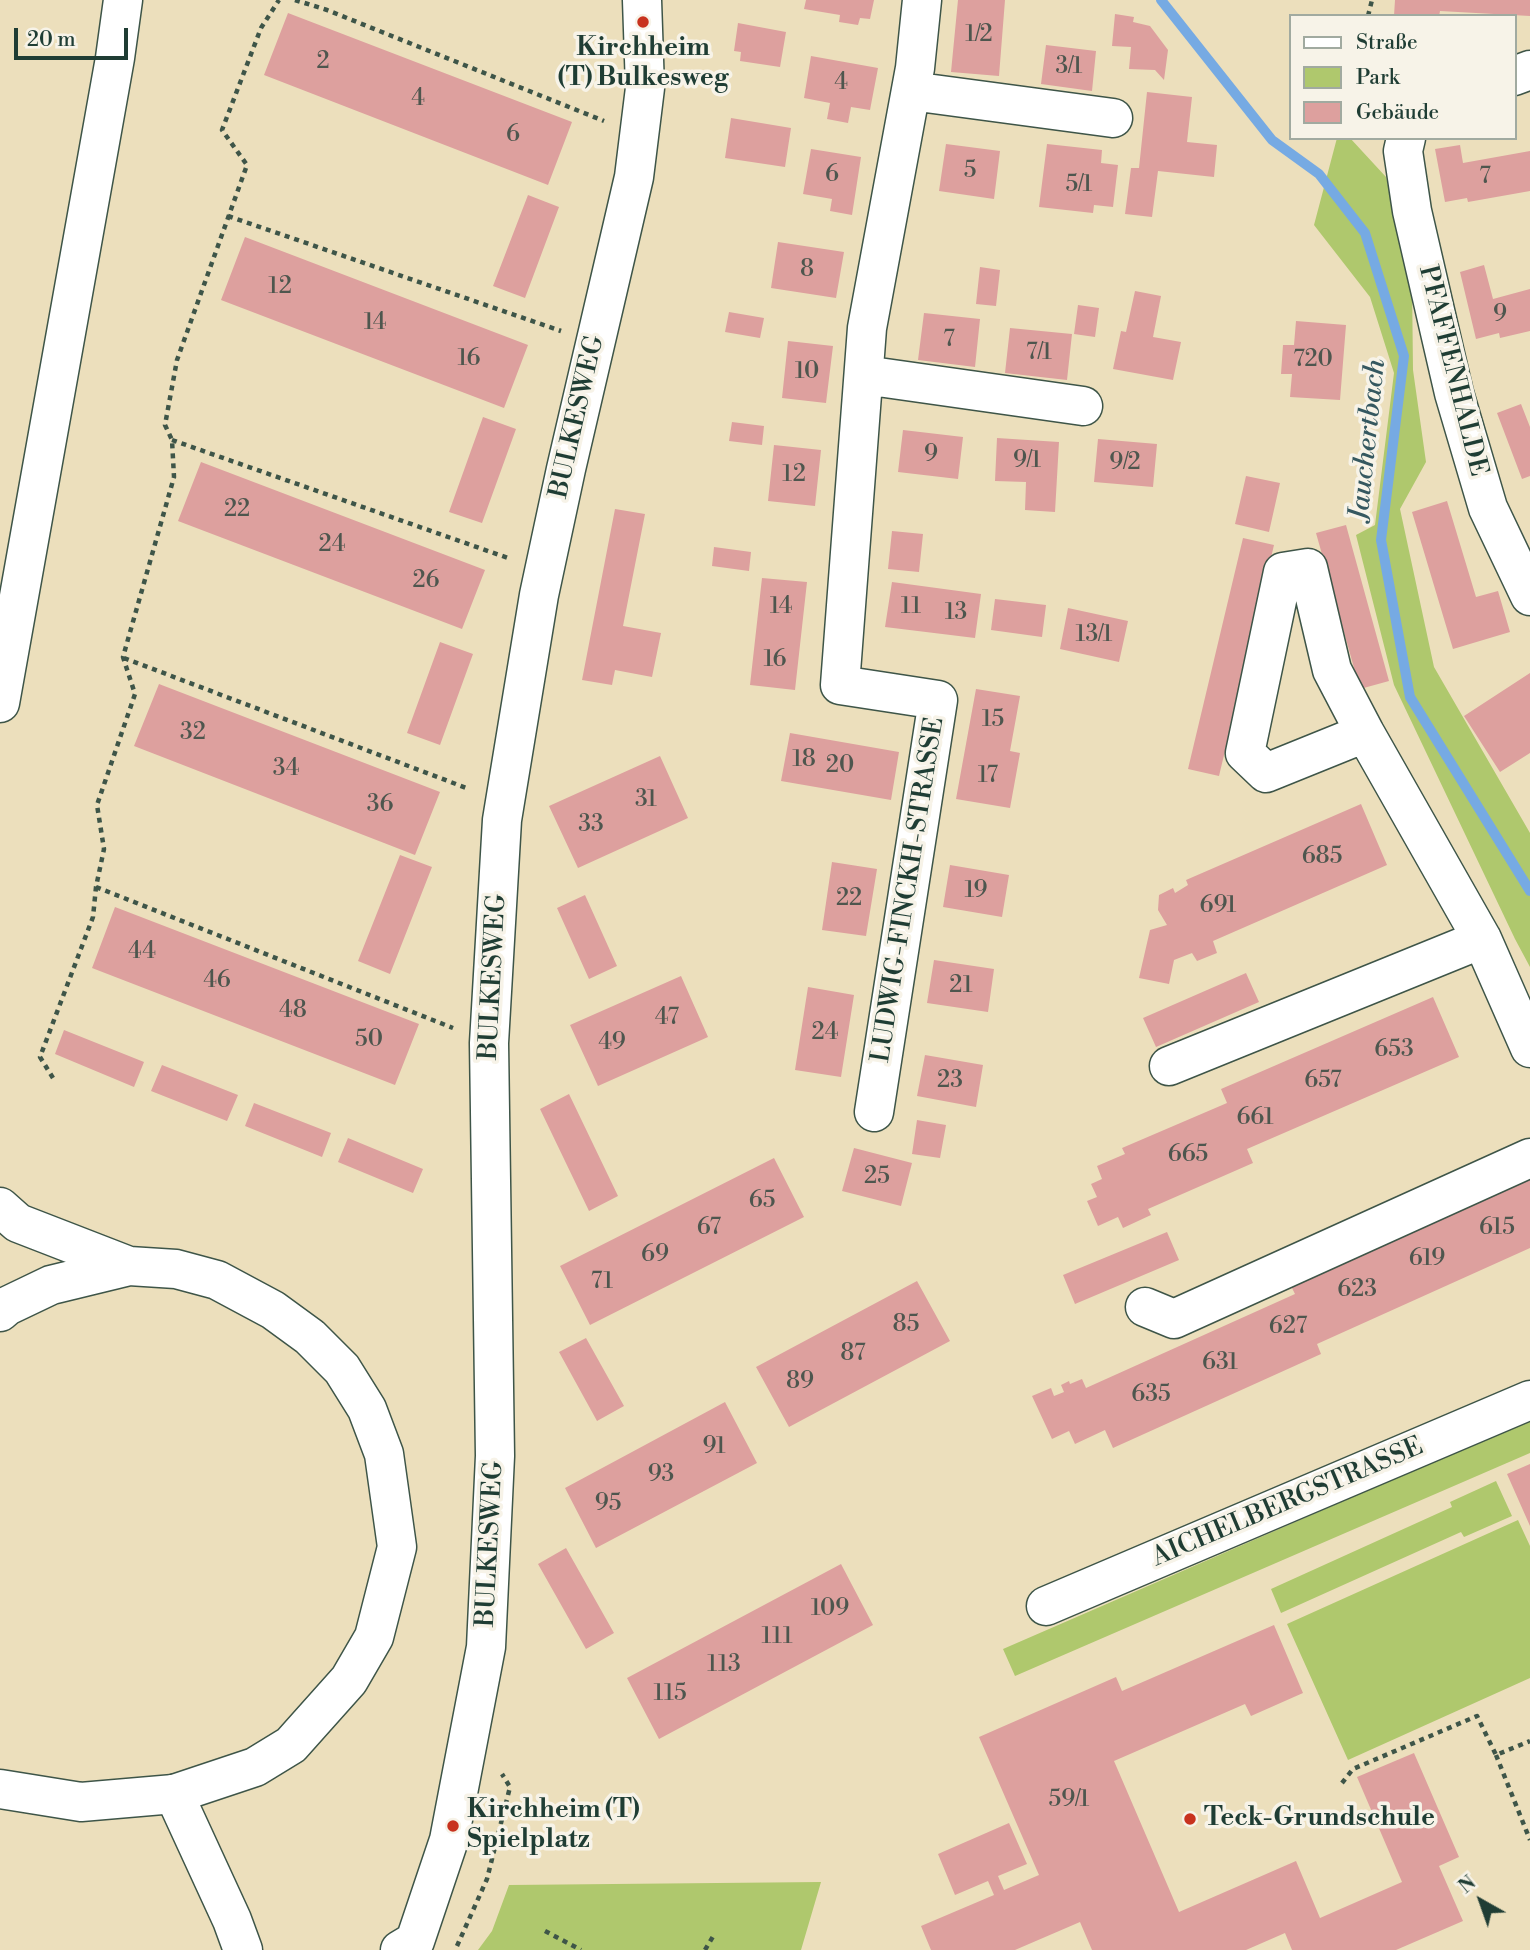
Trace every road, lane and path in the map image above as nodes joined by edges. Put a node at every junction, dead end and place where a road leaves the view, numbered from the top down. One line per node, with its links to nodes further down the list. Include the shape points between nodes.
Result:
1 (123, 0): 18 (street)
2 (279, 0): 10 (path, via 261,28 222,130 247,165)
3 (295, 0): 8 (path)
4 (642, 0): 45 (street, BULKESWEG, via 645,88 634,177 539,595 502,820 489,1042 495,1456 486,1647 450,1840 415,1941)
5 (922, 0): 6 (street, LUDWIG-FINCKH-STRASSE)
6 (911, 91): 7 (street); 12 (street, LUDWIG-FINCKH-STRASSE, via 867,328)
7 (1114, 118)
8 (606, 122)
9 (1406, 140): 16 (street, PFAFFENHALDE, via 1403,151 1412,211 1454,393 1488,508)
10 (228, 216): 11 (path); 14 (path, via 177,360 165,425)
11 (572, 334)
12 (864, 375): 13 (street); 28 (street, LUDWIG-FINCKH-STRASSE, via 840,685 938,701)
13 (1083, 406)
14 (172, 440): 15 (path); 17 (path, via 174,477)
15 (516, 561)
16 (1530, 596)
17 (123, 657): 20 (path); 21 (path, via 135,694 97,805 104,849)
18 (0, 703)
19 (1366, 733): 19 (street, via 1332,670 1308,568 1283,572 1245,753 1266,773); 22 (street)
20 (475, 791)
21 (96, 887): 24 (path); 27 (path, via 93,917 40,1057)
22 (1482, 939): 23 (street); 26 (street)
23 (1518, 977): 25 (street)
24 (464, 1032)
25 (1530, 1048)
26 (1169, 1066)
27 (53, 1078)
28 (874, 1112)
29 (1530, 1158): 32 (street, via 1174,1319)
30 (0, 1207): 31 (street, via 18,1223)
31 (129, 1266): 33 (street, via 51,1285); 40 (street, via 176,1269 216,1280 273,1310 310,1337 342,1369 367,1409 384,1454 397,1547 374,1637 349,1680 317,1717 291,1745 255,1767)
32 (1145, 1307)
33 (0, 1312)
34 (1530, 1400): 35 (street, AICHELBERGSTRASSE)
35 (1046, 1606)
36 (1530, 1741): 37 (path)
37 (1496, 1755): 38 (path, via 1477,1716 1353,1769); 41 (path)
38 (1342, 1783)
39 (0, 1789): 40 (street, via 81,1802)
40 (174, 1794): 44 (street)
41 (1530, 1840)
42 (545, 1931): 46 (path)
43 (715, 1933): 47 (path)
44 (243, 1950)
45 (400, 1950)
46 (579, 1950)
47 (705, 1950)

